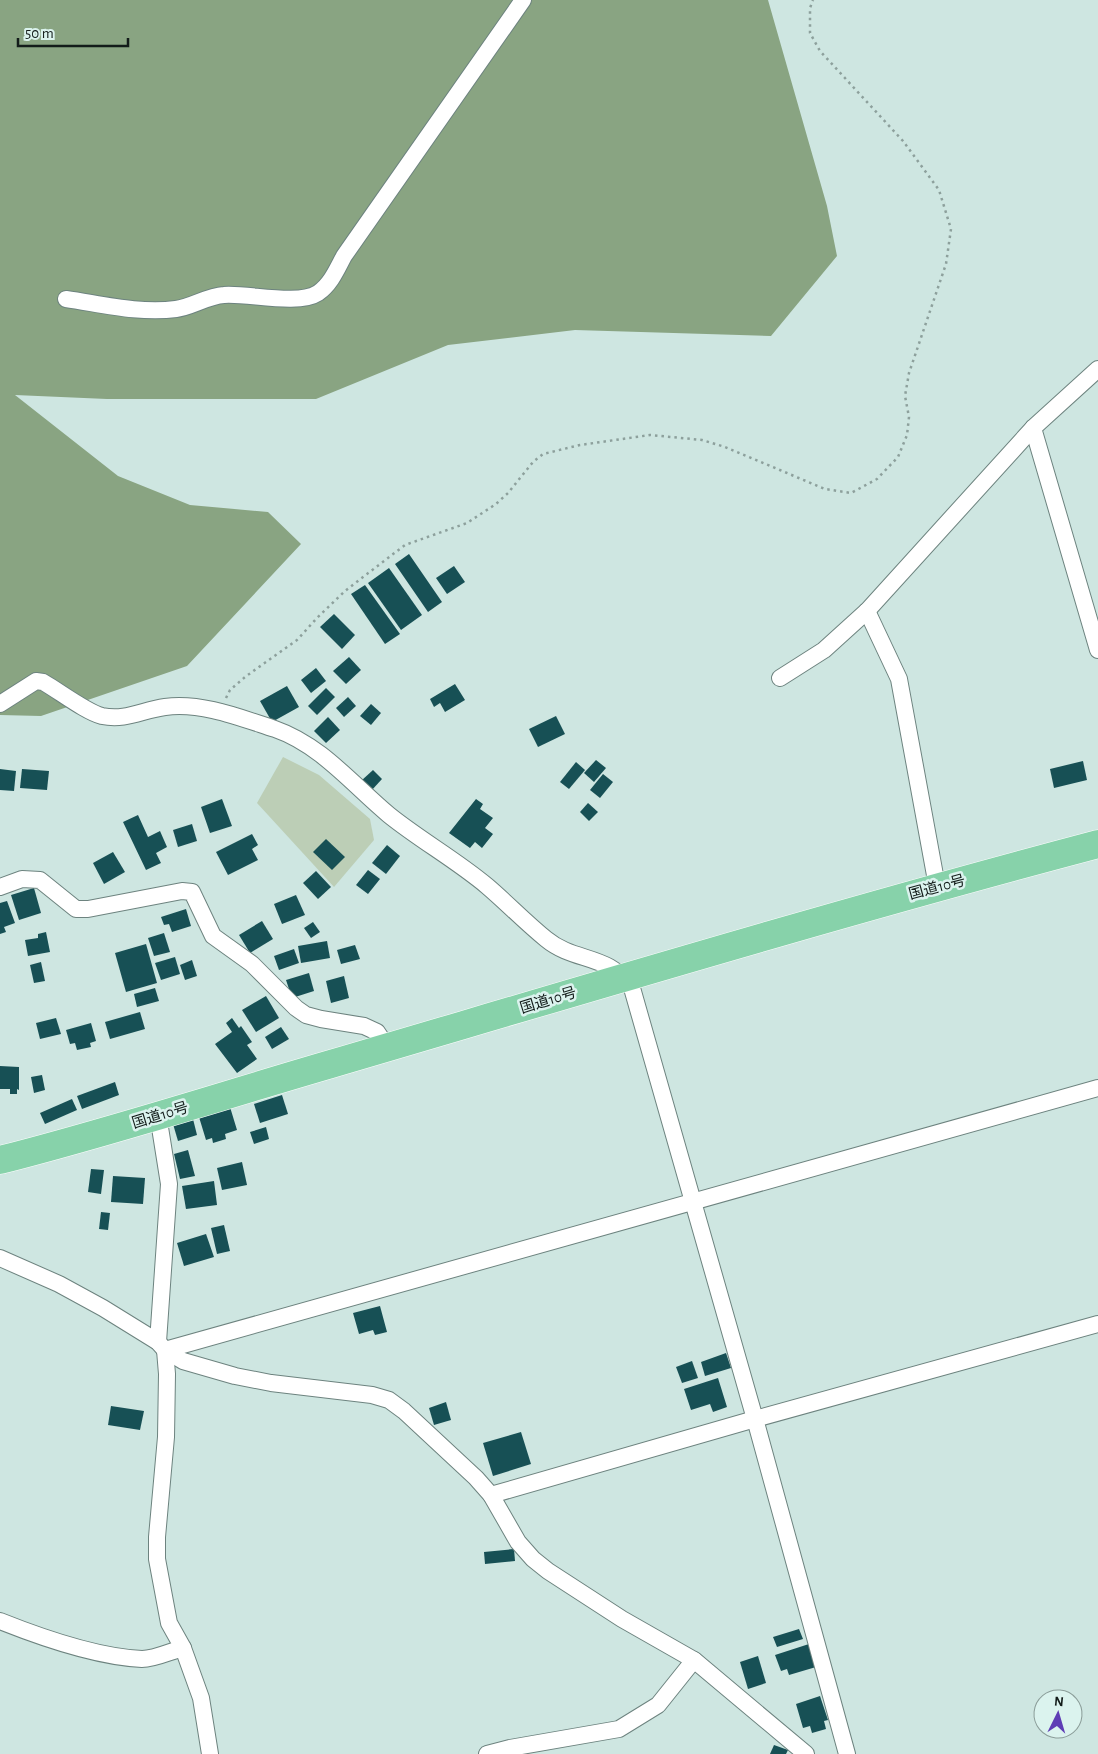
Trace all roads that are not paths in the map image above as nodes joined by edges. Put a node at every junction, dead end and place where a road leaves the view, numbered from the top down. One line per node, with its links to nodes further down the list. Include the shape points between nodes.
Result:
1 (523, 0): 2 (street, via 344,256 331,281 317,293 299,299 223,295 177,309 141,309)
2 (66, 299)
3 (1098, 369): 4 (street)
4 (1033, 428): 5 (street); 6 (street)
5 (1092, 608): 7 (street)
6 (867, 611): 8 (street, via 824,650); 11 (street, via 899,679)
7 (1098, 650)
8 (780, 678)
9 (0, 704): 13 (street, via 36,681 100,716 118,718 165,707 187,707 218,711 278,730 303,743 350,779 389,814 486,886 547,940 567,952 609,966)
10 (1098, 844): 11 (highway, 国道10号)
11 (938, 886): 13 (highway, 国道10号)
12 (0, 887): 14 (street, via 22,879 40,880 76,909 192,892 213,936 252,964 296,1008 321,1019 364,1026 377,1032)
13 (624, 977): 14 (highway, 国道10号); 18 (street, via 632,988)
14 (387, 1047): 16 (highway, 国道10号)
15 (1098, 1088): 18 (street)
16 (158, 1115): 17 (highway, 国道10号); 21 (street, via 169,1184)
17 (0, 1160)
18 (692, 1202): 21 (street); 22 (street)
19 (0, 1258): 21 (street, via 59,1284)
20 (1098, 1324): 22 (street)
21 (162, 1346): 23 (street, via 184,1362 235,1376 389,1400 404,1410); 25 (street, via 168,1374 157,1559 169,1623)
22 (755, 1419): 23 (street); 30 (street)
23 (490, 1495): 26 (street, via 518,1542 548,1571)
24 (0, 1621): 25 (street, via 32,1634 105,1654 144,1659)
25 (183, 1648): 27 (street, via 201,1698)
26 (694, 1660): 28 (street, via 658,1706 619,1729); 29 (street)
27 (210, 1754)
28 (487, 1754)
29 (806, 1754)
30 (847, 1754)

